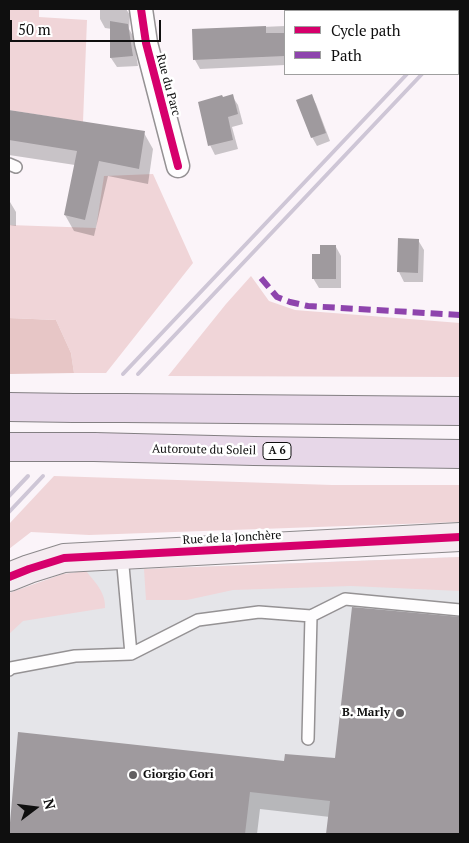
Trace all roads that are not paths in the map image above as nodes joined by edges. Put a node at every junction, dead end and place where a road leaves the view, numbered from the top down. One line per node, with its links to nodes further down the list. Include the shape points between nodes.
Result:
1 (141, 9): 2 (street, Rue du Parc, via 146,43)
2 (178, 166)
3 (9, 407): 4 (highway, bridge)
4 (460, 411)
5 (9, 447): 6 (highway, Autoroute du Soleil / A 6, bridge)
6 (460, 454)
7 (460, 537): 8 (street, Rue de la Jonchère)
8 (122, 555): 9 (street, Rue de la Jonchère, via 64,558); 12 (lane)
9 (9, 577)
10 (460, 610): 11 (lane, via 345,599)
11 (311, 616): 12 (lane, via 259,612 198,620); 14 (lane)
12 (131, 654): 13 (lane, via 75,656)
13 (9, 670)
14 (308, 739)

